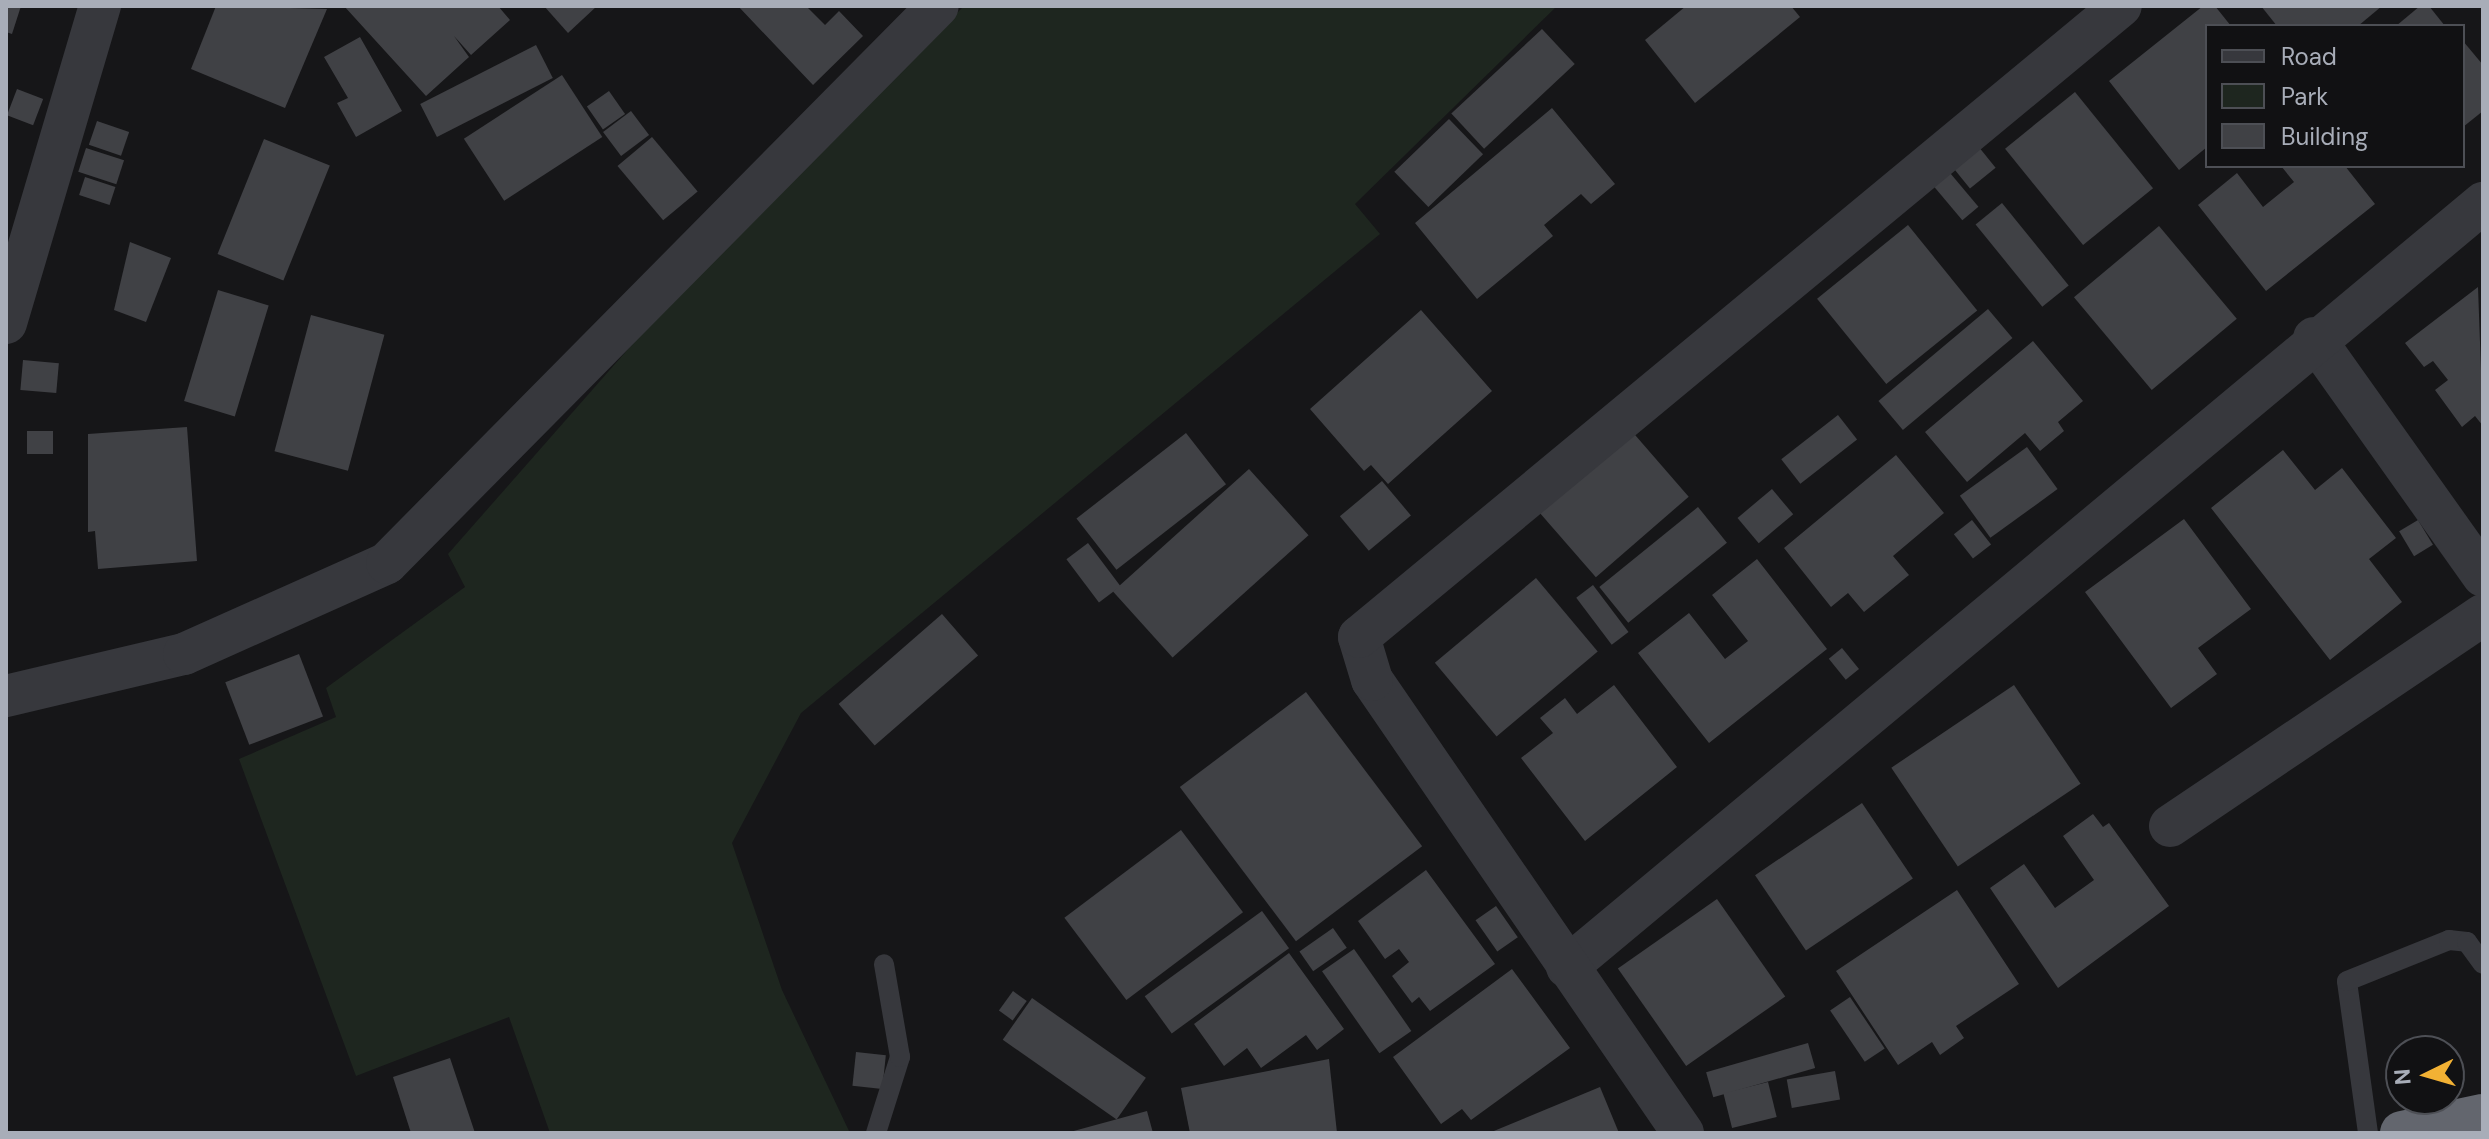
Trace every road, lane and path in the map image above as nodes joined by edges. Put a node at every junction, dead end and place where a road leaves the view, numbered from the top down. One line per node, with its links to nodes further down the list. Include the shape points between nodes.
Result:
1 (100, 6): 5 (street)
2 (938, 6): 9 (street, via 387,563 184,654)
3 (2121, 6): 13 (street, via 1364,627 1358,649 1368,673)
4 (2483, 203): 6 (street)
5 (6, 323)
6 (2314, 338): 7 (street); 13 (street)
7 (2483, 576)
8 (2483, 615): 10 (street)
9 (6, 696)
10 (2170, 826)
11 (884, 964): 15 (lane, via 900,1057)
12 (2483, 964): 17 (lane, via 2467,942 2449,940 2347,981)
13 (1567, 967): 16 (street)
14 (2483, 1116): 18 (highway)
15 (876, 1133)
16 (1683, 1133)
17 (2368, 1133)
18 (2402, 1133)

